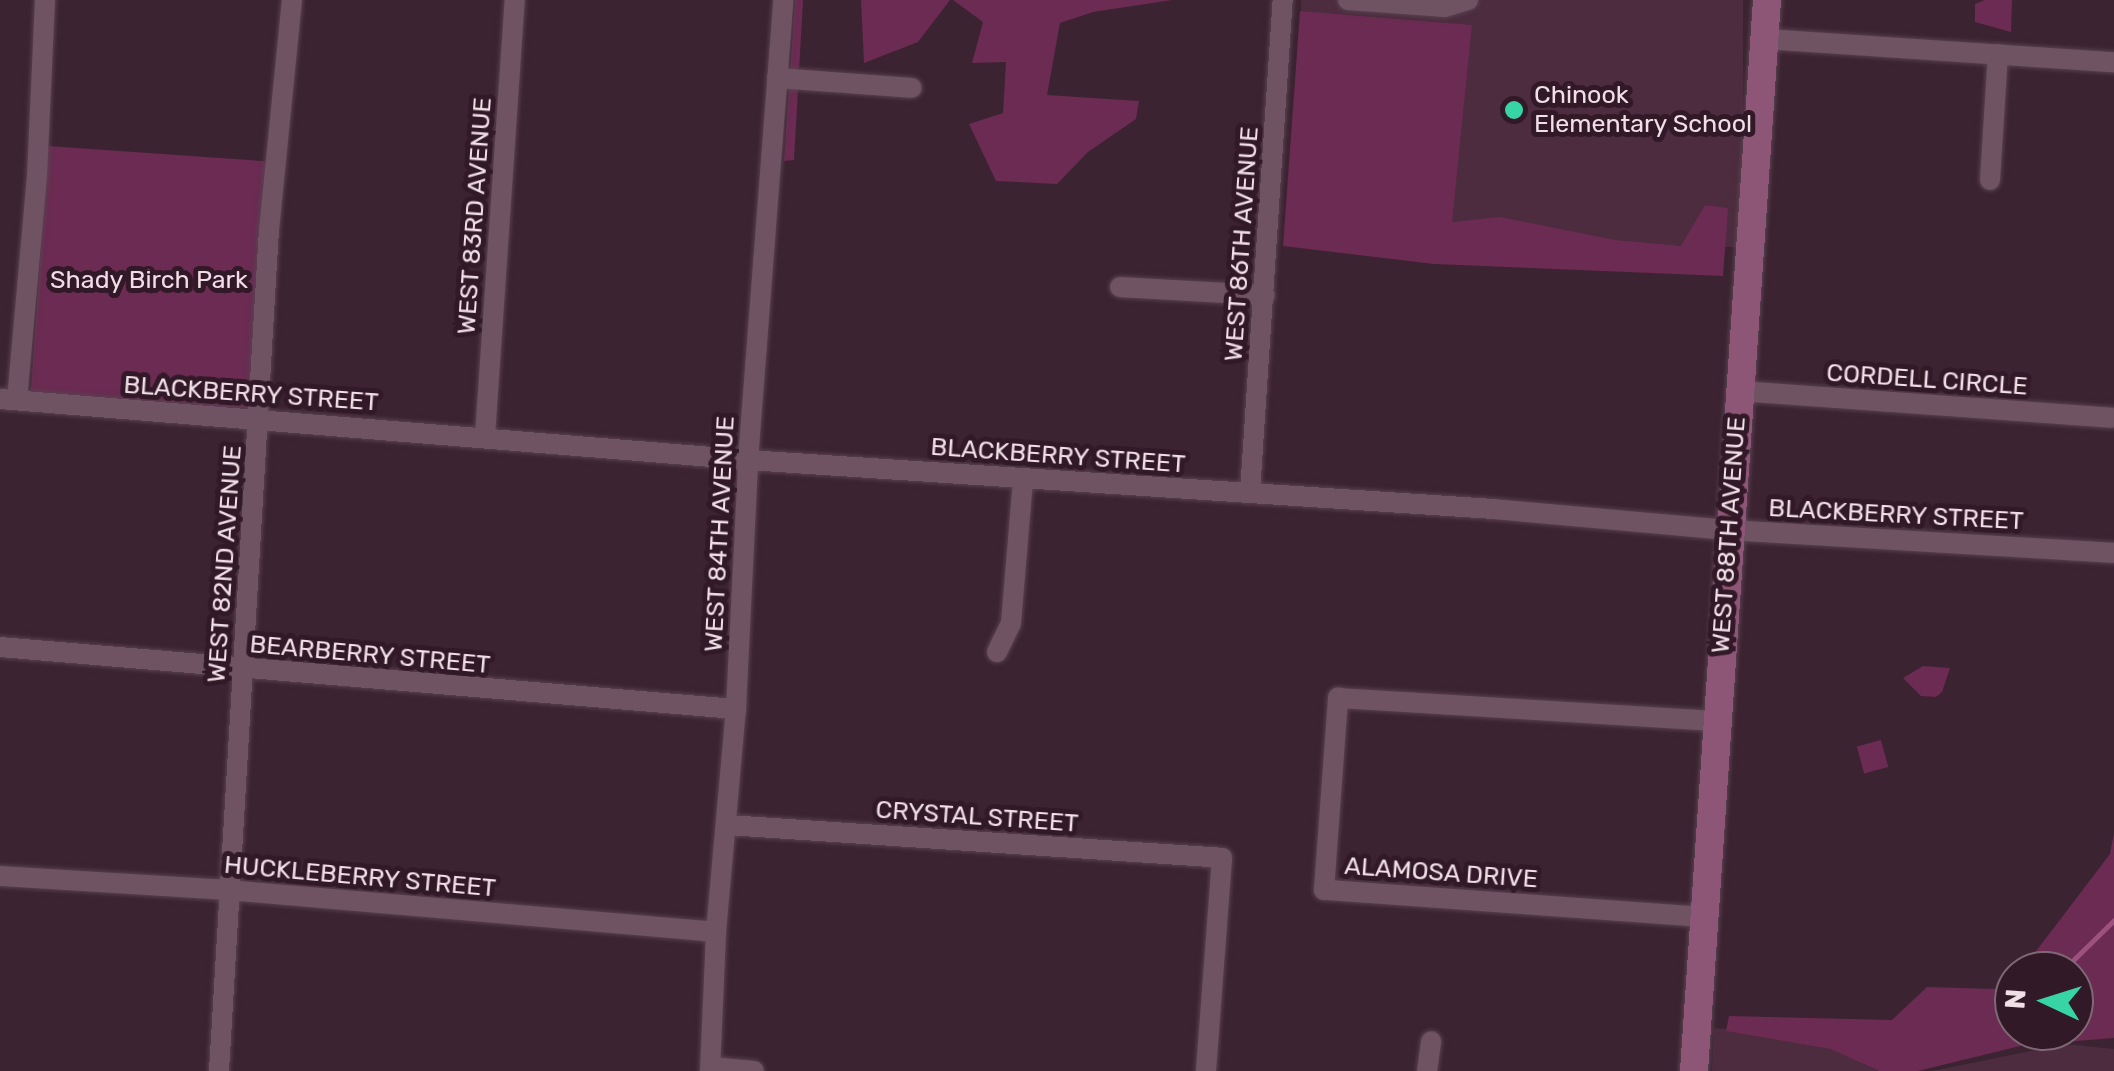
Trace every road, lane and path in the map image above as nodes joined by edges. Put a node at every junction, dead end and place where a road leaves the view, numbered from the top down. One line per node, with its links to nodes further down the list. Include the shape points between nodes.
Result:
1 (45, 0): 18 (street, via 37,176)
2 (292, 0): 20 (street, WEST 82ND AVENUE)
3 (515, 0): 21 (street, WEST 83RD AVENUE)
4 (783, 0): 12 (street, WEST 84TH AVENUE)
5 (1283, 0): 16 (street, WEST 86TH AVENUE)
6 (1348, 0): 7 (street, via 1445,7)
7 (1468, 0)
8 (1767, 0): 9 (street, WEST 88TH AVENUE)
9 (1764, 39): 10 (street); 17 (street, WEST 88TH AVENUE)
10 (1998, 54): 11 (street); 14 (street)
11 (2114, 62)
12 (777, 78): 13 (street); 22 (street, WEST 84TH AVENUE)
13 (912, 88)
14 (1990, 180)
15 (1120, 287): 16 (street)
16 (1265, 295): 24 (street, WEST 86TH AVENUE)
17 (1739, 391): 19 (street, CORDELL CIRCLE); 25 (street, WEST 88TH AVENUE)
18 (9, 400): 20 (street, BLACKBERRY STREET)
19 (2112, 418)
20 (259, 420): 21 (street, BLACKBERRY STREET); 29 (street, WEST 82ND AVENUE)
21 (485, 436): 22 (street, BLACKBERRY STREET)
22 (748, 460): 23 (street, BLACKBERRY STREET); 30 (street, WEST 84TH AVENUE)
23 (1023, 480): 24 (street, BLACKBERRY STREET); 28 (street, via 1010,623)
24 (1250, 492): 25 (street, BLACKBERRY STREET)
25 (1729, 530): 26 (street, BLACKBERRY STREET); 31 (street, WEST 88TH AVENUE)
26 (2114, 552)
27 (0, 647): 29 (street, BEARBERRY STREET)
28 (997, 652)
29 (243, 670): 30 (street, BEARBERRY STREET); 34 (street, WEST 82ND AVENUE)
30 (736, 709): 32 (street, WEST 84TH AVENUE)
31 (1717, 721): 35 (street, WEST 88TH AVENUE); 35 (street, ALAMOSA DRIVE, via 1338,698 1324,890)
32 (728, 825): 36 (street, WEST 84TH AVENUE); 41 (street, CRYSTAL STREET, via 1222,858)
33 (0, 876): 34 (street, HUCKLEBERRY STREET)
34 (226, 890): 36 (street, HUCKLEBERRY STREET); 39 (street, WEST 82ND AVENUE)
35 (1704, 917): 43 (street, WEST 88TH AVENUE)
36 (716, 932): 38 (street, WEST 84TH AVENUE)
37 (1431, 1041): 42 (street)
38 (710, 1069): 40 (street)
39 (218, 1071)
40 (754, 1071)
41 (1206, 1071)
42 (1427, 1071)
43 (1694, 1071)

